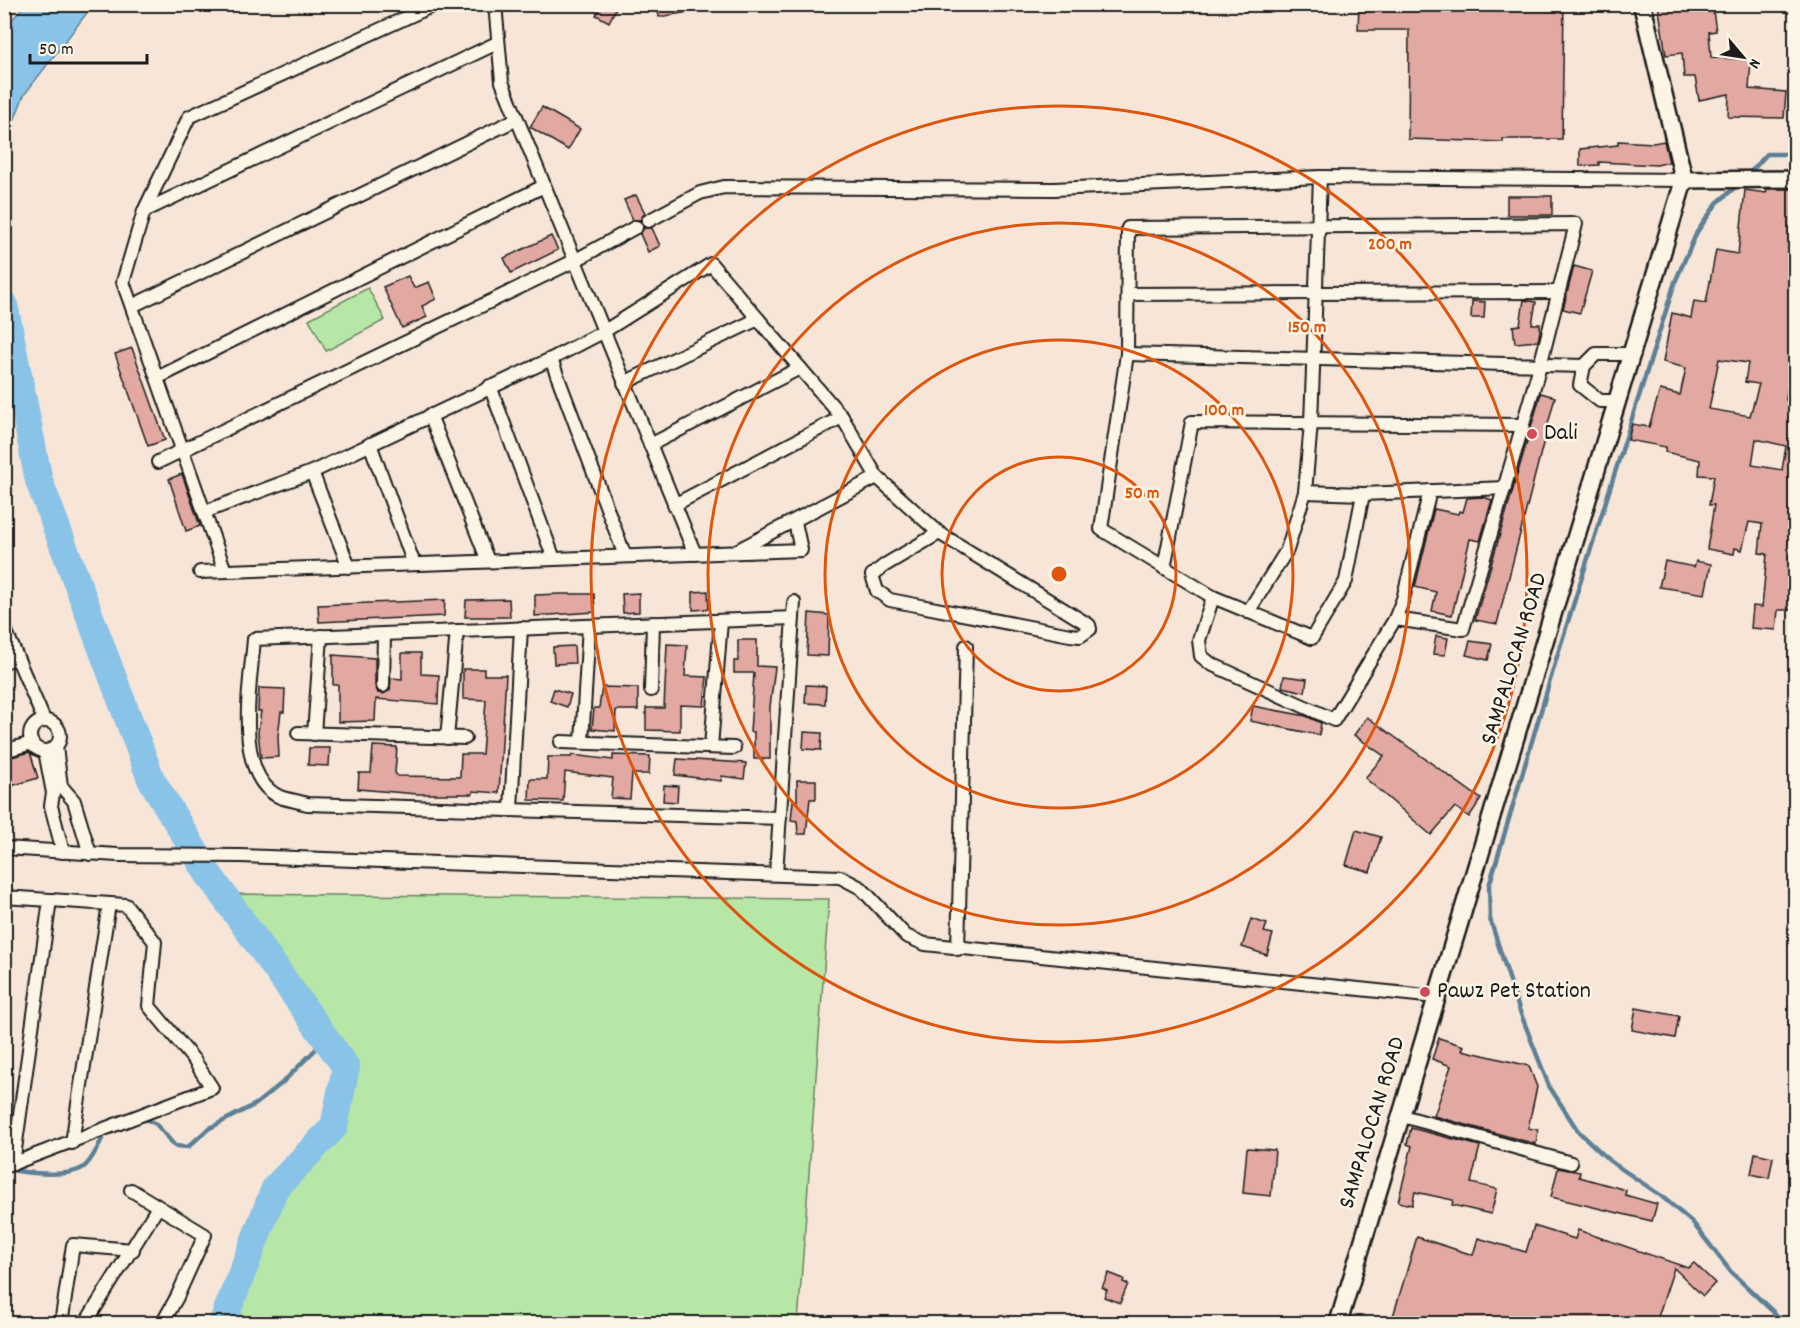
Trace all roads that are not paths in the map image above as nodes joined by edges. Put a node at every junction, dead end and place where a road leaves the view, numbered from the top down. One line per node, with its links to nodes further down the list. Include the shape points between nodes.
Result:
1 (436, 4): 10 (street, via 189,117)
2 (495, 4): 4 (street)
3 (1642, 4): 8 (main road, SAMPALOCAN ROAD)
4 (497, 43): 5 (street, via 502,82); 10 (street)
5 (516, 119): 9 (street); 18 (street)
6 (1320, 177): 8 (street); 11 (street, via 1054,189 724,187 700,193); 12 (street)
7 (1796, 179): 8 (street)
8 (1684, 180): 22 (main road, SAMPALOCAN ROAD)
9 (544, 186): 14 (street); 28 (street)
10 (144, 211): 18 (street, via 123,282)
11 (648, 221)
12 (1319, 226): 15 (street, via 1576,224); 16 (street); 17 (street, via 1128,228)
13 (636, 227): 14 (street)
14 (574, 261): 20 (street); 38 (street)
15 (1559, 292): 16 (street); 25 (street)
16 (1316, 293): 17 (street); 24 (street)
17 (1128, 294): 21 (street)
18 (132, 306): 28 (street)
19 (758, 319): 20 (street, via 711,264); 27 (street); 29 (street)
20 (603, 332): 23 (street); 29 (street)
21 (1127, 354): 24 (street); 57 (street, via 1101,529)
22 (1634, 354): 26 (street, via 1596,354); 31 (main road, SAMPALOCAN ROAD)
23 (551, 359): 30 (street); 52 (street)
24 (1312, 359): 25 (street); 34 (street)
25 (1540, 366): 26 (street); 35 (street)
26 (1584, 366): 31 (street, via 1580,385 1600,401)
27 (800, 368): 33 (street); 37 (street)
28 (157, 378): 38 (street)
29 (624, 383): 37 (street)
30 (490, 386): 32 (street); 53 (street)
31 (1619, 401): 99 (main road, SAMPALOCAN ROAD)
32 (430, 415): 36 (street); 54 (street)
33 (842, 417): 41 (street); 46 (street)
34 (1311, 423): 35 (street); 44 (street); 57 (street, via 1192,422)
35 (1523, 425): 42 (street)
36 (370, 444): 40 (street); 55 (street)
37 (650, 445): 46 (street)
38 (182, 449): 39 (street); 47 (street)
39 (158, 462)
40 (312, 472): 47 (street); 56 (street)
41 (877, 477): 48 (street); 49 (street)
42 (1505, 488): 43 (street); 64 (street, via 1463,629)
43 (1430, 491): 45 (street); 64 (street)
44 (1305, 492): 45 (street); 62 (street, via 1287,550)
45 (1363, 494): 62 (street, via 1346,581 1312,638)
46 (674, 505): 51 (street)
47 (204, 512): 58 (street)
48 (795, 522): 50 (street); 50 (street, via 801,550)
49 (939, 533): 49 (street, via 872,575 877,591 890,600 1070,635 1080,636 1090,629)
50 (734, 552): 51 (street)
51 (695, 554): 52 (street)
52 (625, 556): 53 (street)
53 (554, 559): 54 (street)
54 (488, 561): 55 (street)
55 (414, 564): 56 (street)
56 (349, 567): 58 (street)
57 (1164, 568): 60 (street)
58 (225, 571): 59 (street)
59 (200, 572)
60 (1213, 597): 62 (street); 64 (street, via 1199,640 1200,656 1334,720)
61 (794, 602): 63 (street)
62 (1248, 612)
63 (794, 618): 65 (street); 90 (street)
64 (1395, 619)
65 (721, 621): 66 (street); 85 (street)
66 (653, 623): 67 (street); 76 (street)
67 (589, 626): 69 (street); 83 (street)
68 (4, 627): 74 (street)
69 (521, 628): 70 (street); 89 (street)
70 (456, 631): 71 (street); 80 (street)
71 (384, 634): 72 (street); 75 (street)
72 (321, 636): 79 (street); 89 (street, via 254,639 248,729 252,765 261,782 278,796 307,804)
73 (966, 646): 98 (street)
74 (10, 660): 77 (street)
75 (383, 686)
76 (651, 690)
77 (44, 720): 84 (street, via 34,726); 87 (street, via 60,730 61,736)
78 (298, 733): 79 (street)
79 (314, 734): 80 (street)
80 (447, 738): 81 (street)
81 (465, 738)
82 (561, 742): 83 (street)
83 (582, 742): 85 (street)
84 (32, 743): 87 (street); 88 (street)
85 (711, 747): 86 (street)
86 (734, 748)
87 (50, 749): 92 (street, via 51,806); 93 (street, via 61,786 74,801)
88 (4, 751)
89 (511, 809): 90 (street)
90 (780, 818): 94 (street)
91 (4, 848): 92 (street)
92 (63, 852): 93 (street)
93 (90, 854): 94 (street)
94 (776, 874): 98 (street, via 840,877 861,888 906,936 925,944)
95 (4, 897): 96 (street)
96 (50, 900): 97 (street); 103 (street)
97 (109, 904): 101 (street); 101 (street, via 126,905 156,942 149,1006 195,1060 212,1088)
98 (958, 949): 99 (street)
99 (1436, 997): 100 (main road, SAMPALOCAN ROAD)
100 (1400, 1115): 102 (street); 110 (main road, SAMPALOCAN ROAD)
101 (72, 1143): 103 (street)
102 (1570, 1163)
103 (9, 1166)
104 (131, 1190): 105 (street)
105 (158, 1207): 106 (street); 109 (street, via 205,1235)
106 (133, 1250): 107 (street, via 73,1245); 108 (street)
107 (61, 1323)
108 (85, 1323)
109 (162, 1323)
110 (1338, 1323)

